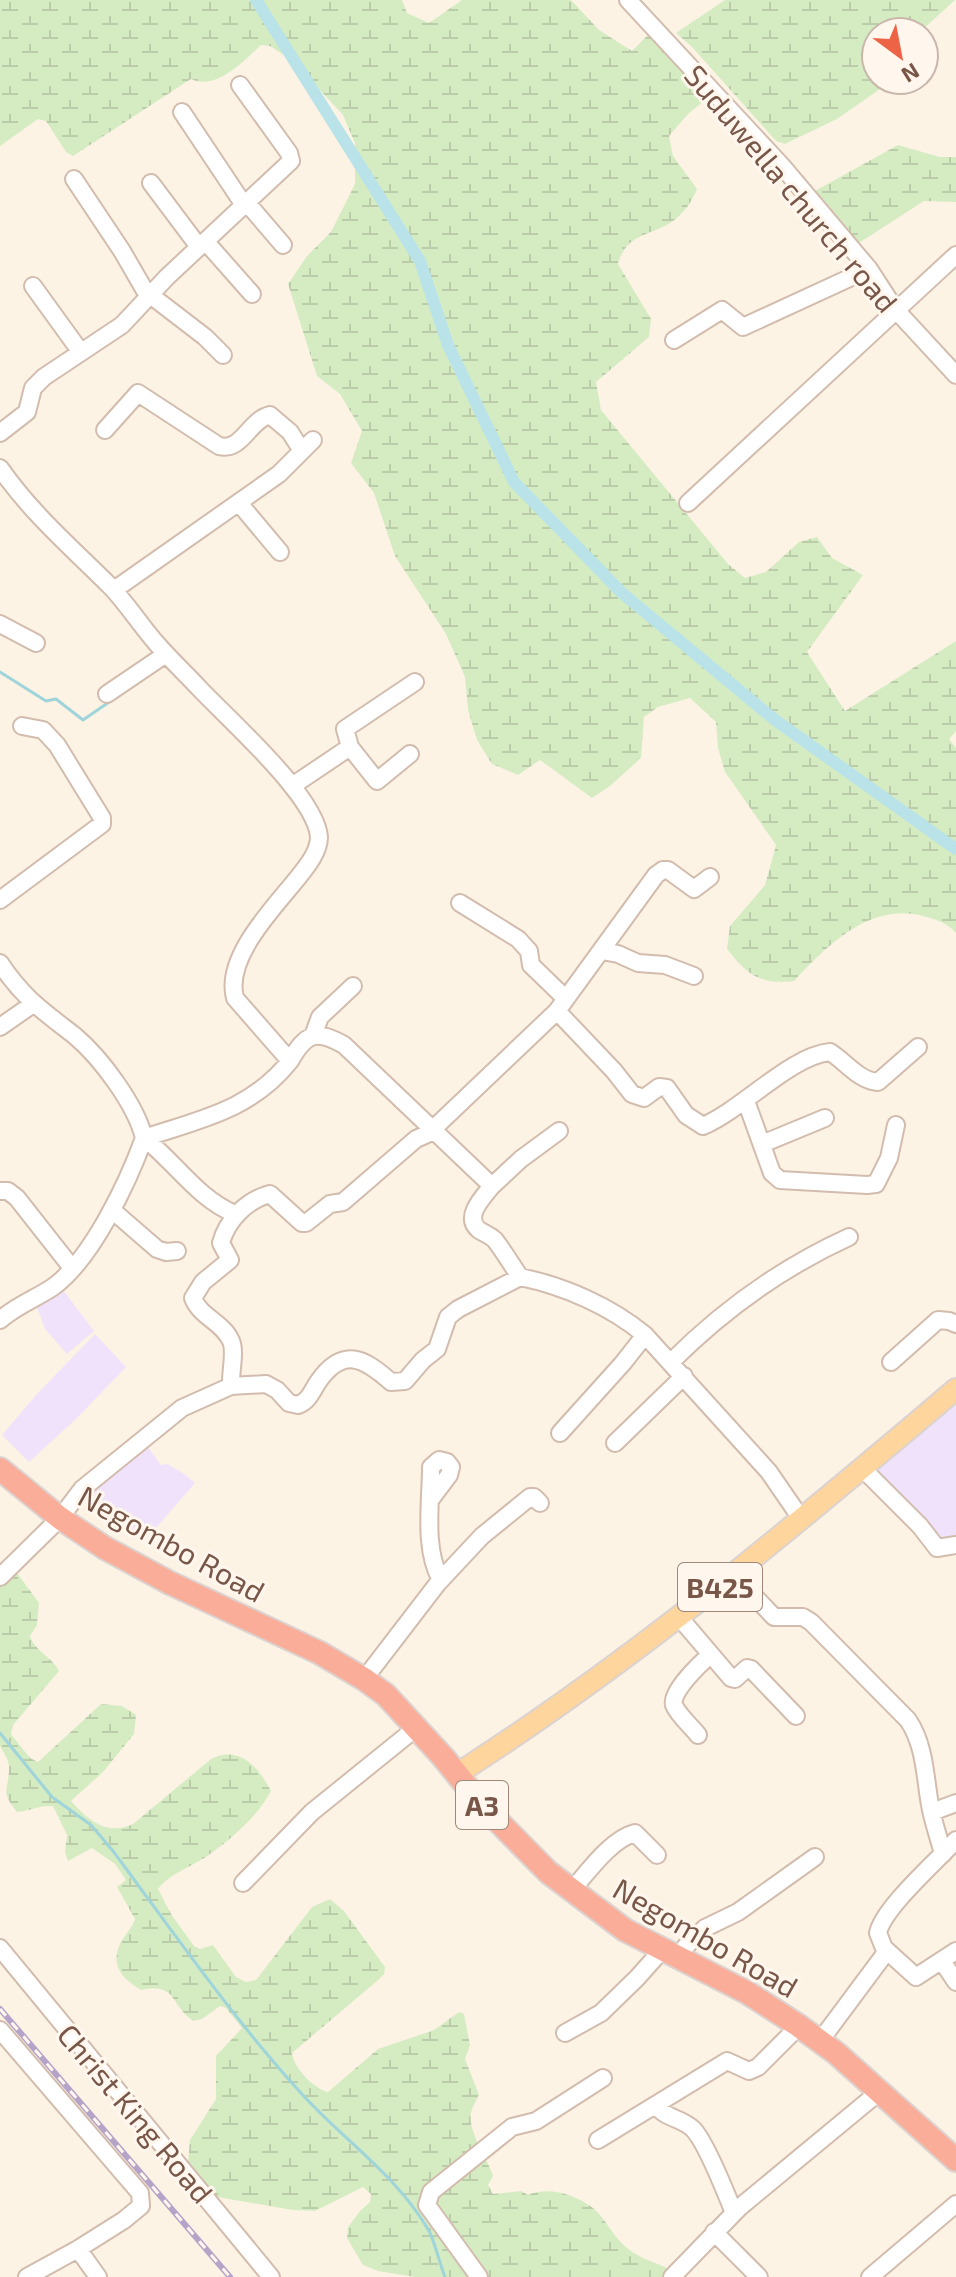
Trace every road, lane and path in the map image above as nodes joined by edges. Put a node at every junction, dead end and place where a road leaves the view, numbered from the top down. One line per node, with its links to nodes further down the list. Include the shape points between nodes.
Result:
1 (628, 0): 10 (street, Suduwella church road)
2 (240, 85): 6 (street, via 292,159)
3 (182, 112): 6 (street)
4 (74, 179): 13 (street)
5 (151, 183): 7 (street)
6 (246, 204): 7 (street); 8 (street)
7 (203, 244): 12 (street); 13 (street)
8 (283, 245)
9 (956, 255): 14 (street)
10 (869, 269): 14 (street, Suduwella church road); 15 (street, via 743,327 722,310)
11 (33, 286): 16 (street)
12 (252, 294)
13 (148, 295): 16 (street, via 122,325); 17 (street)
14 (895, 309): 18 (street, Suduwella church road); 23 (street)
15 (674, 340)
16 (80, 351): 20 (street, via 33,388 27,412)
17 (223, 355)
18 (956, 375)
19 (105, 430): 22 (street, via 138,393 227,448 270,415 308,445)
20 (0, 433)
21 (0, 468): 25 (street)
22 (239, 503): 24 (street); 25 (street)
23 (688, 503)
24 (280, 552)
25 (114, 590): 28 (street)
26 (0, 624): 27 (street)
27 (36, 643)
28 (166, 654): 30 (street); 34 (street)
29 (415, 682): 32 (street, via 347,727)
30 (107, 694)
31 (22, 726): 36 (street, via 43,730 57,745 102,824)
32 (350, 747): 33 (street, via 377,781); 34 (street)
33 (410, 754)
34 (292, 786): 47 (street, via 315,824 317,847 238,959 232,988 242,1009)
35 (710, 877): 38 (street, via 694,889 663,870)
36 (0, 900)
37 (460, 903): 43 (street, via 518,939)
38 (602, 951): 40 (street); 43 (street)
39 (0, 963): 42 (street)
40 (694, 976)
41 (353, 986): 45 (street, via 320,1017)
42 (33, 1004): 44 (street); 53 (street, via 99,1062 118,1086)
43 (561, 1005): 48 (street, via 639,1098 667,1088 686,1115 703,1126); 51 (street)
44 (0, 1027)
45 (313, 1036): 47 (street); 51 (street, via 327,1035 344,1045)
46 (918, 1047): 48 (street, via 878,1082 830,1052 820,1053)
47 (290, 1061): 53 (street, via 244,1103)
48 (746, 1101): 54 (street)
49 (825, 1118): 54 (street)
50 (896, 1125): 54 (street, via 883,1175 872,1185 780,1180 772,1173)
51 (433, 1131): 55 (street); 58 (street, via 416,1139 343,1202 330,1204 306,1223 270,1194)
52 (559, 1131): 55 (street)
53 (144, 1138): 57 (street); 58 (street, via 205,1198)
54 (762, 1144)
55 (492, 1186): 62 (street, via 473,1218)
56 (0, 1191): 61 (street, via 17,1198)
57 (112, 1210): 60 (street, via 157,1249); 61 (street)
58 (235, 1214): 69 (street, via 221,1243 230,1260 193,1298 197,1309 233,1344)
59 (849, 1237): 66 (street, via 735,1305)
60 (177, 1251)
61 (72, 1268): 63 (street, via 52,1288)
62 (520, 1277): 65 (street, via 590,1301); 69 (street, via 448,1317 437,1349 405,1381 391,1382 374,1366 351,1358 333,1366 298,1405 266,1384)
63 (0, 1320)
64 (956, 1324): 67 (street, via 938,1320)
65 (645, 1335): 66 (street); 71 (street)
66 (671, 1362): 68 (street)
67 (891, 1362)
68 (684, 1376): 72 (street); 79 (street, via 769,1472)
69 (231, 1386): 78 (street, via 182,1408 82,1489)
70 (956, 1389): 74 (main road, B425)
71 (560, 1433)
72 (615, 1443)
73 (0, 1453): 78 (highway, Negombo Road / A3)
74 (862, 1468): 79 (main road, B425); 80 (street, via 937,1548)
75 (0, 1469): 78 (highway, Negombo Road / A3)
76 (431, 1499): 83 (street, via 431,1546)
77 (540, 1503): 83 (street, via 530,1497 482,1536)
78 (64, 1513): 82 (street); 86 (highway, Negombo Road / A3); 88 (highway, Negombo Road / A3, via 105,1548 364,1679)
79 (802, 1520): 81 (main road, B425)
80 (956, 1545)
81 (734, 1575): 84 (main road, B425); 92 (street, via 775,1618 803,1617 811,1622 908,1720 923,1759)
82 (0, 1577)
83 (441, 1580): 86 (street)
84 (679, 1617): 85 (street); 90 (main road, B425)
85 (710, 1655): 87 (street, via 731,1678 751,1669); 89 (street, via 674,1697 674,1705)
86 (372, 1669): 90 (highway, Negombo Road / A3, via 442,1734)
87 (796, 1716)
88 (416, 1728): 90 (highway, Negombo Road / A3); 97 (street, via 312,1812)
89 (698, 1735)
90 (463, 1770): 98 (highway, Negombo Road / A3)
91 (956, 1803): 92 (street)
92 (932, 1812): 94 (street)
93 (956, 1840): 94 (street)
94 (943, 1854): 101 (street, via 879,1927)
95 (657, 1855): 98 (street, via 630,1834)
96 (815, 1857): 99 (street, via 738,1912 705,1928)
97 (243, 1883)
98 (576, 1886): 99 (highway, Negombo Road / A3); 100 (highway, Negombo Road / A3, via 625,1930)
99 (685, 1947): 109 (highway, Negombo Road / A3, via 756,1985)
100 (662, 1950): 106 (highway, Negombo Road / A3, via 748,1993); 108 (street, via 601,2013)
101 (887, 1951): 104 (street, via 916,1977); 109 (street)
102 (956, 1951): 104 (street)
103 (3, 1957): 122 (street, Christ King Road)
104 (942, 1961): 105 (street)
105 (956, 1982)
106 (799, 2026): 109 (highway, Negombo Road / A3); 112 (street, via 758,2067 749,2071 727,2061)
107 (0, 2030): 119 (street, via 140,2193 141,2206)
108 (565, 2033)
109 (824, 2036): 111 (highway, Negombo Road / A3); 114 (highway, Negombo Road / A3)
110 (603, 2078): 123 (street, via 536,2121 512,2127 431,2192 427,2205)
111 (879, 2092): 115 (highway, Negombo Road / A3); 117 (street)
112 (657, 2106): 113 (street); 117 (street, via 702,2138)
113 (598, 2140)
114 (956, 2143)
115 (956, 2160)
116 (956, 2204): 126 (street)
117 (734, 2213): 118 (street)
118 (714, 2232): 124 (street); 125 (street)
119 (78, 2249): 120 (street); 121 (street)
120 (27, 2277)
121 (98, 2277)
122 (271, 2277)
123 (479, 2277)
124 (672, 2277)
125 (759, 2277)
126 (870, 2277)

